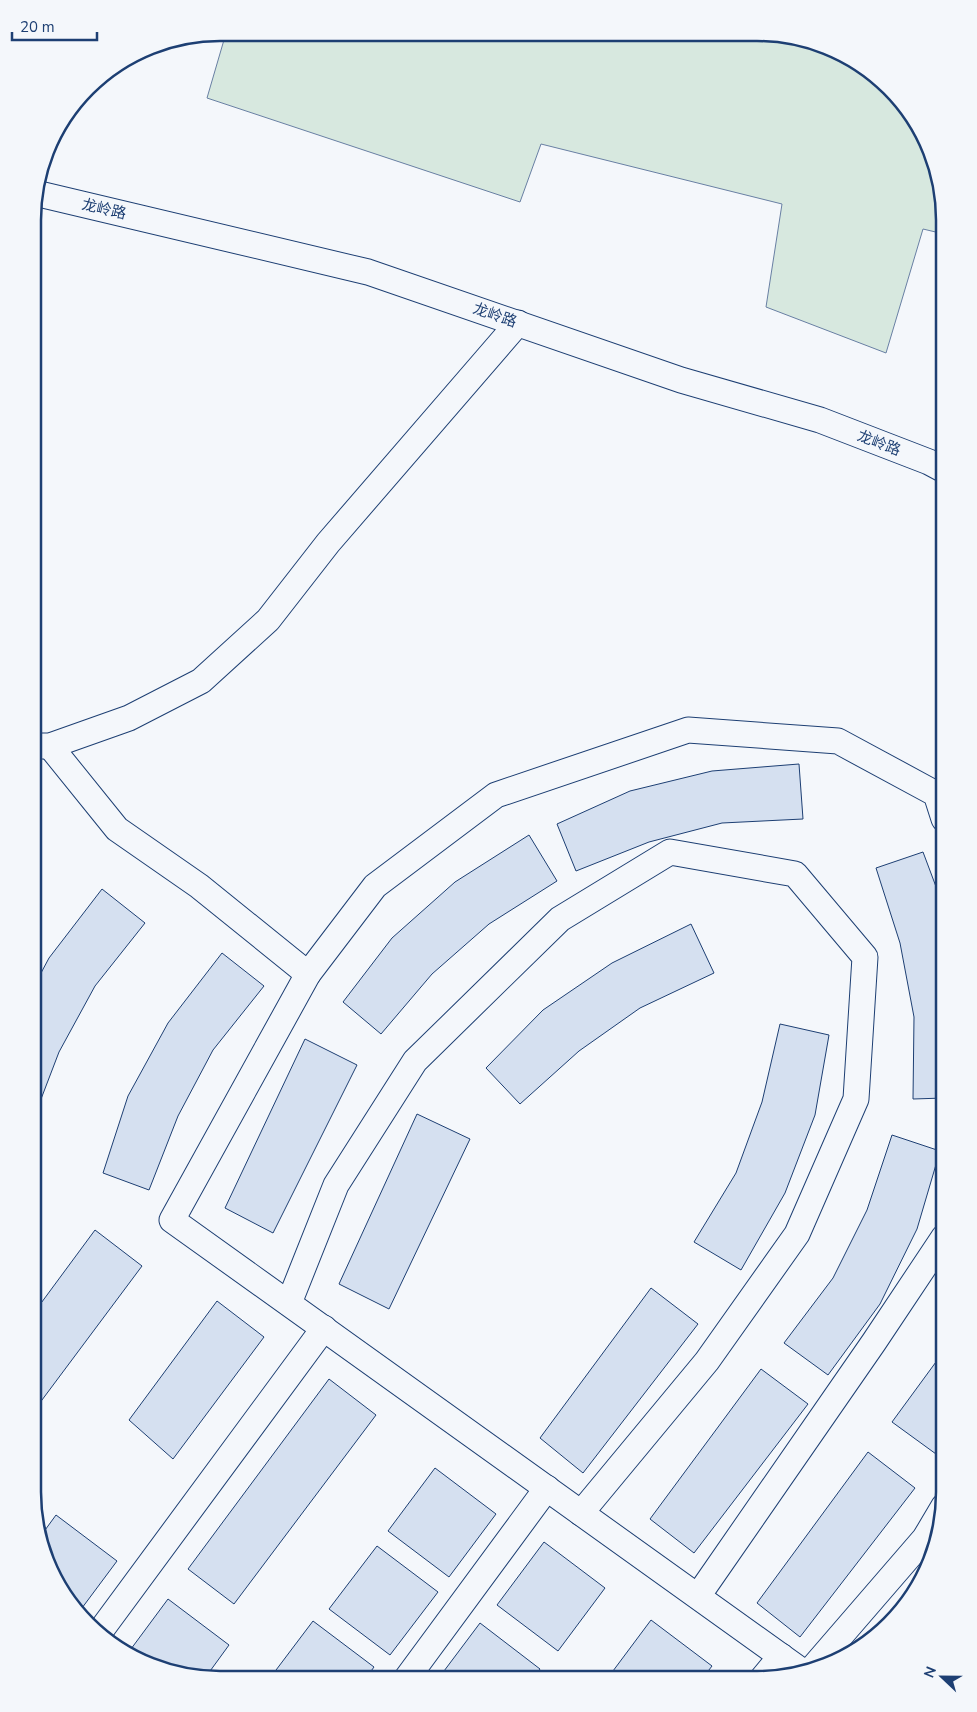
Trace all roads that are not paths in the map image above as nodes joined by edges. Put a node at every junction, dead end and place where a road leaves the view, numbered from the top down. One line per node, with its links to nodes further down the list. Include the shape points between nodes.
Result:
1 (43, 195): 2 (street, 龙岭路, via 368,272)
2 (518, 323): 3 (street, 龙岭路, via 681,380 820,420); 4 (street, via 328,543 262,626 201,680 129,718)
3 (936, 466)
4 (42, 746): 6 (street, via 117,828 199,886)
5 (936, 789): 6 (street, via 838,741 688,730 496,795 375,886)
6 (308, 974): 8 (street, via 172,1220)
7 (936, 1249): 13 (street)
8 (289, 1303): 9 (street); 11 (street, via 336,1185 415,1061 560,919 670,852 795,874 865,957 856,1099 797,1234 707,1361)
9 (324, 1328): 10 (street); 14 (street)
10 (547, 1488): 11 (street); 19 (street)
11 (581, 1513): 13 (street)
12 (932, 1526): 16 (street)
13 (698, 1596): 15 (street)
14 (103, 1627)
15 (781, 1656): 17 (street); 18 (street)
16 (822, 1658)
17 (795, 1666)
18 (769, 1670)
19 (412, 1671)

